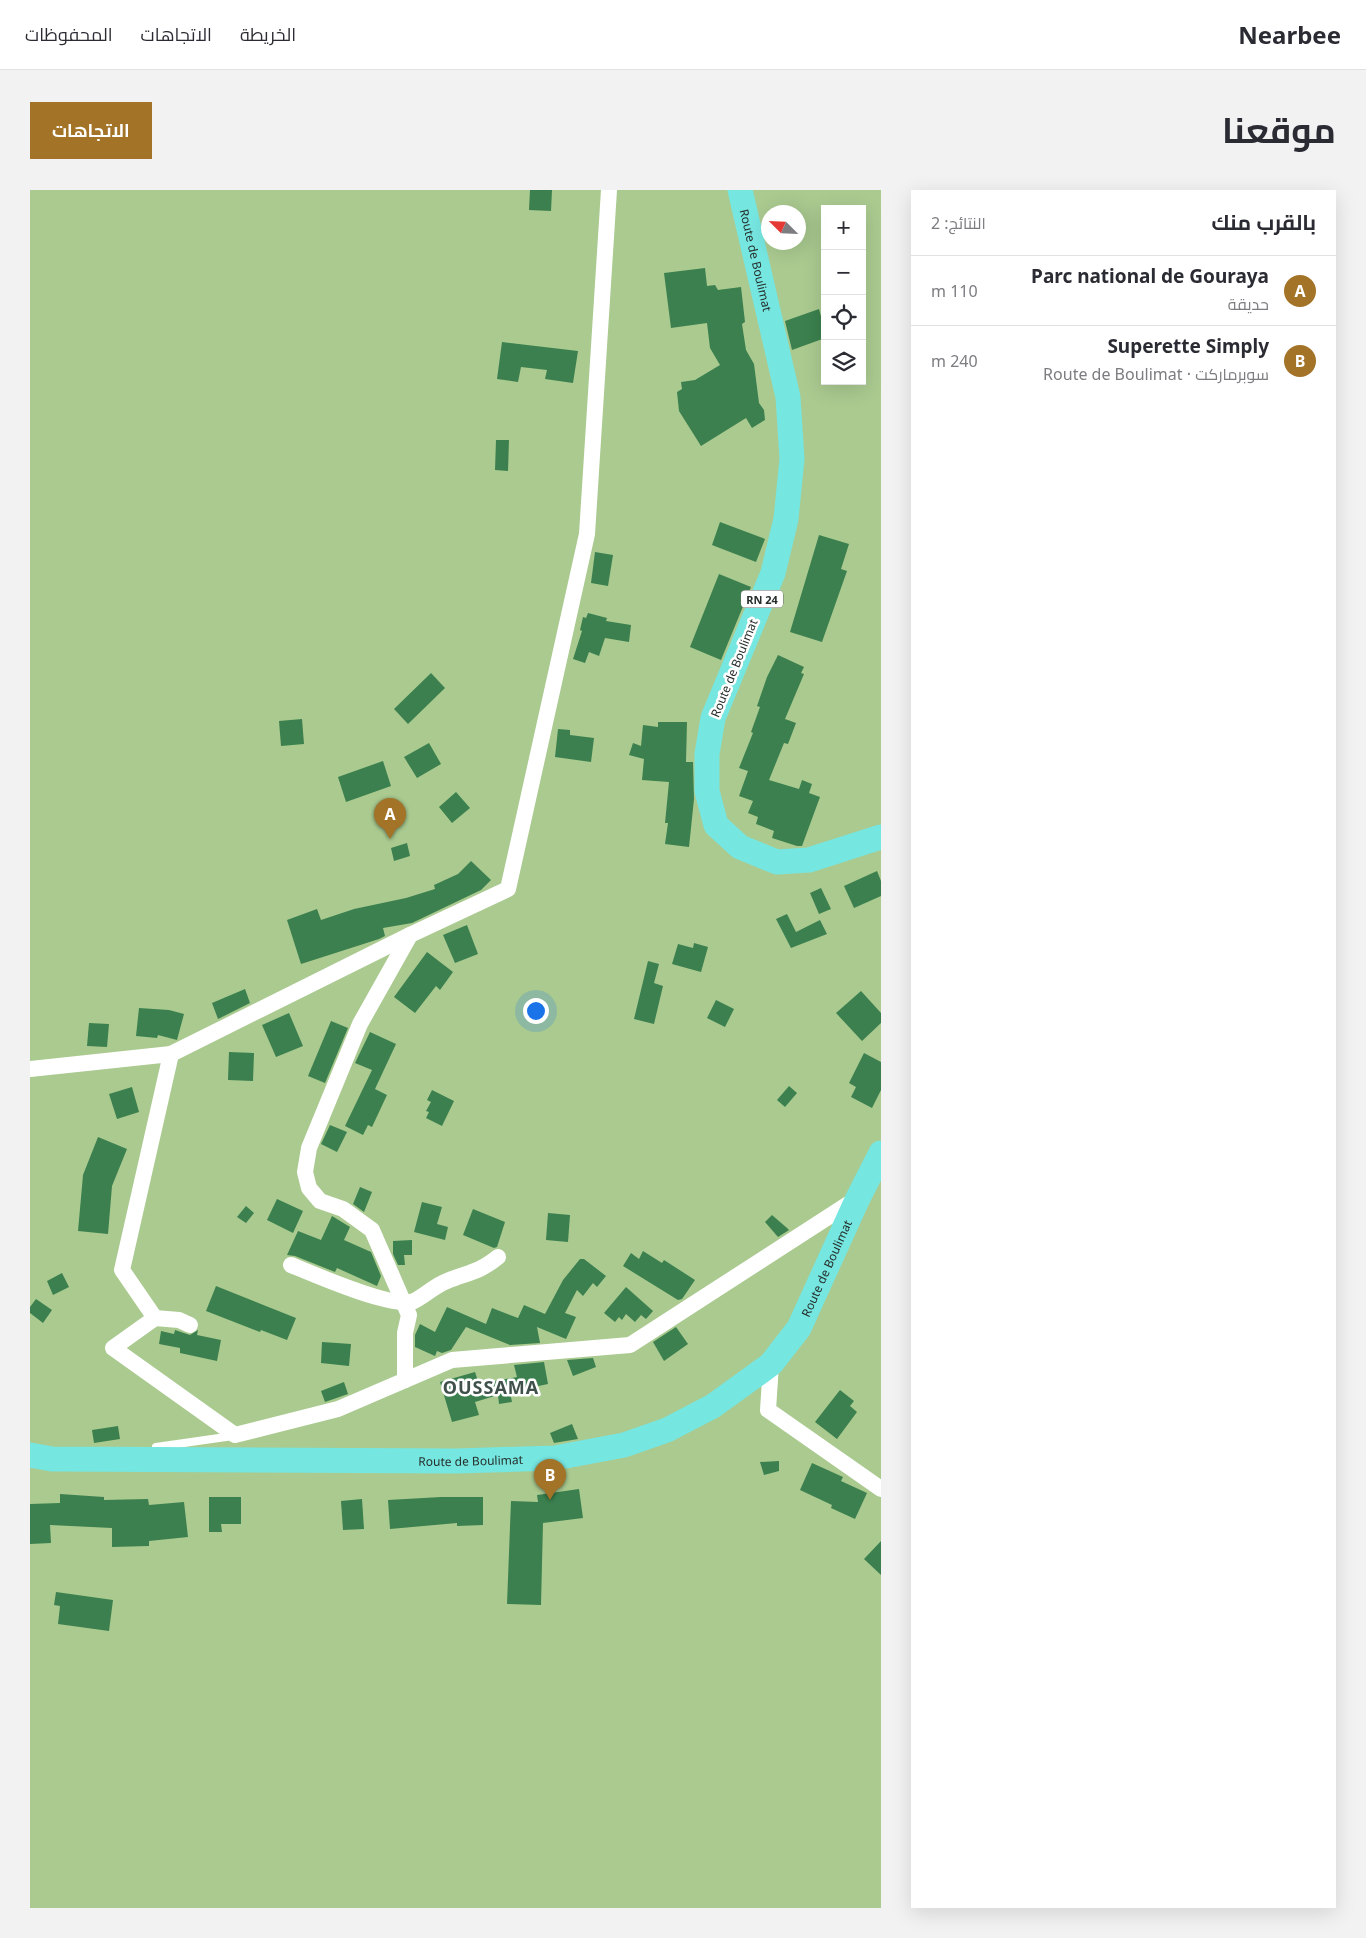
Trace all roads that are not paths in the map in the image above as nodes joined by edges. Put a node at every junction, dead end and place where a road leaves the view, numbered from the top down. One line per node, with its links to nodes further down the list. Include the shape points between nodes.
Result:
1 (609, 190): 4 (street, via 587,534 508,889)
2 (740, 190): 3 (main road, Route de Boulimat / RN 24, via 788,398 792,458 786,518 772,573 712,718 706,754 707,791 716,825 740,847 777,862 809,860)
3 (881, 837)
4 (410, 935): 5 (street); 11 (street, via 360,1024 309,1148 305,1172 308,1188 320,1201 343,1209 372,1230)
5 (171, 1054): 6 (street); 12 (street, via 122,1270)
6 (30, 1070)
7 (881, 1153): 8 (main road, Route de Boulimat)
8 (858, 1198): 14 (main road, Route de Boulimat, via 798,1328); 15 (street, via 630,1345 452,1360)
9 (498, 1257): 11 (street, via 483,1270 446,1281 414,1301)
10 (291, 1265): 11 (street, via 364,1294)
11 (405, 1302): 15 (street, via 409,1315 405,1333)
12 (155, 1318): 13 (street, via 179,1320); 16 (street, via 113,1348)
13 (190, 1325)
14 (771, 1364): 18 (main road, Route de Boulimat, via 713,1406 667,1430 624,1445 555,1458 457,1461); 19 (street, via 768,1410)
15 (405, 1380): 16 (street, via 338,1409)
16 (235, 1435): 17 (lane)
17 (143, 1448)
18 (49, 1454)
19 (881, 1489)

